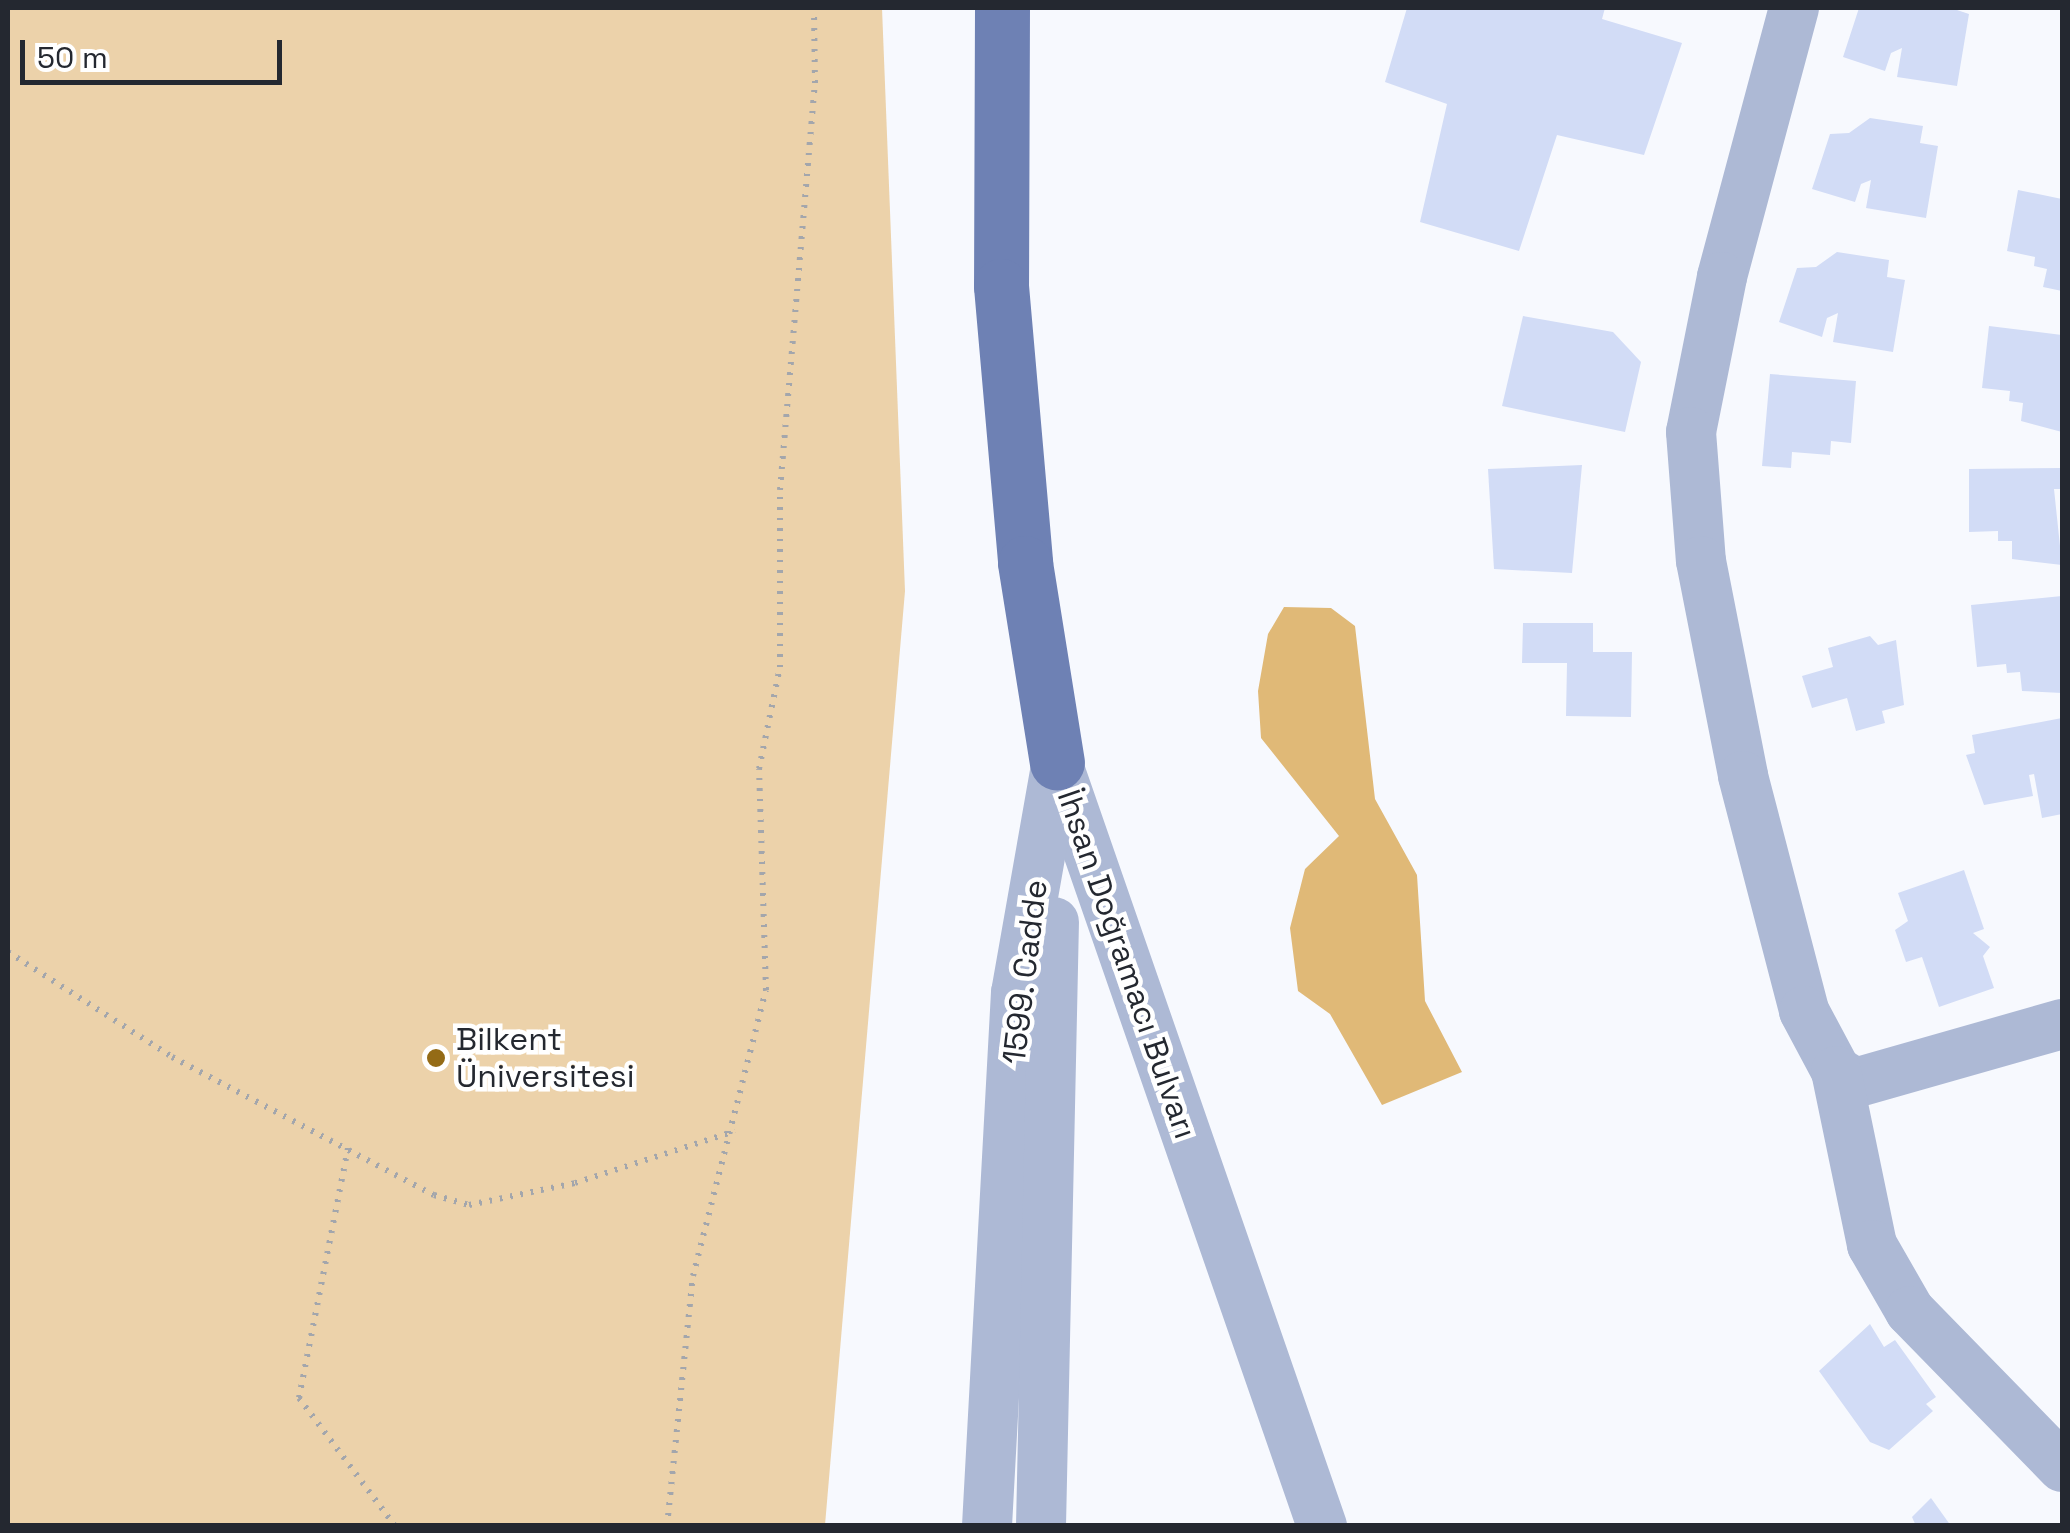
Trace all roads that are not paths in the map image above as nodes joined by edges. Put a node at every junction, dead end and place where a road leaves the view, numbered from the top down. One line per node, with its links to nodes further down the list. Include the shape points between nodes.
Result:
1 (1002, 8): 4 (main road, İhsan Doğramacı Bulvarı, via 1001,286)
2 (1028, 8): 4 (main road, İhsan Doğramacı Bulvarı, via 1035,239)
3 (1794, 8): 7 (street, via 1722,278 1691,432 1701,562 1743,776 1804,1011)
4 (1010, 384): 5 (main road, İhsan Doğramacı Bulvarı, via 1025,563)
5 (1057, 762): 9 (street, 1599. Cadde, via 1016,993); 10 (street, 1599. Cadde); 11 (street, İhsan Doğramacı Bulvarı)
6 (2062, 1024): 7 (street, via 1855,1082)
7 (1836, 1071): 8 (street, via 1872,1244 1910,1311)
8 (2062, 1467)
9 (988, 1526)
10 (1041, 1526)
11 (1322, 1526)

